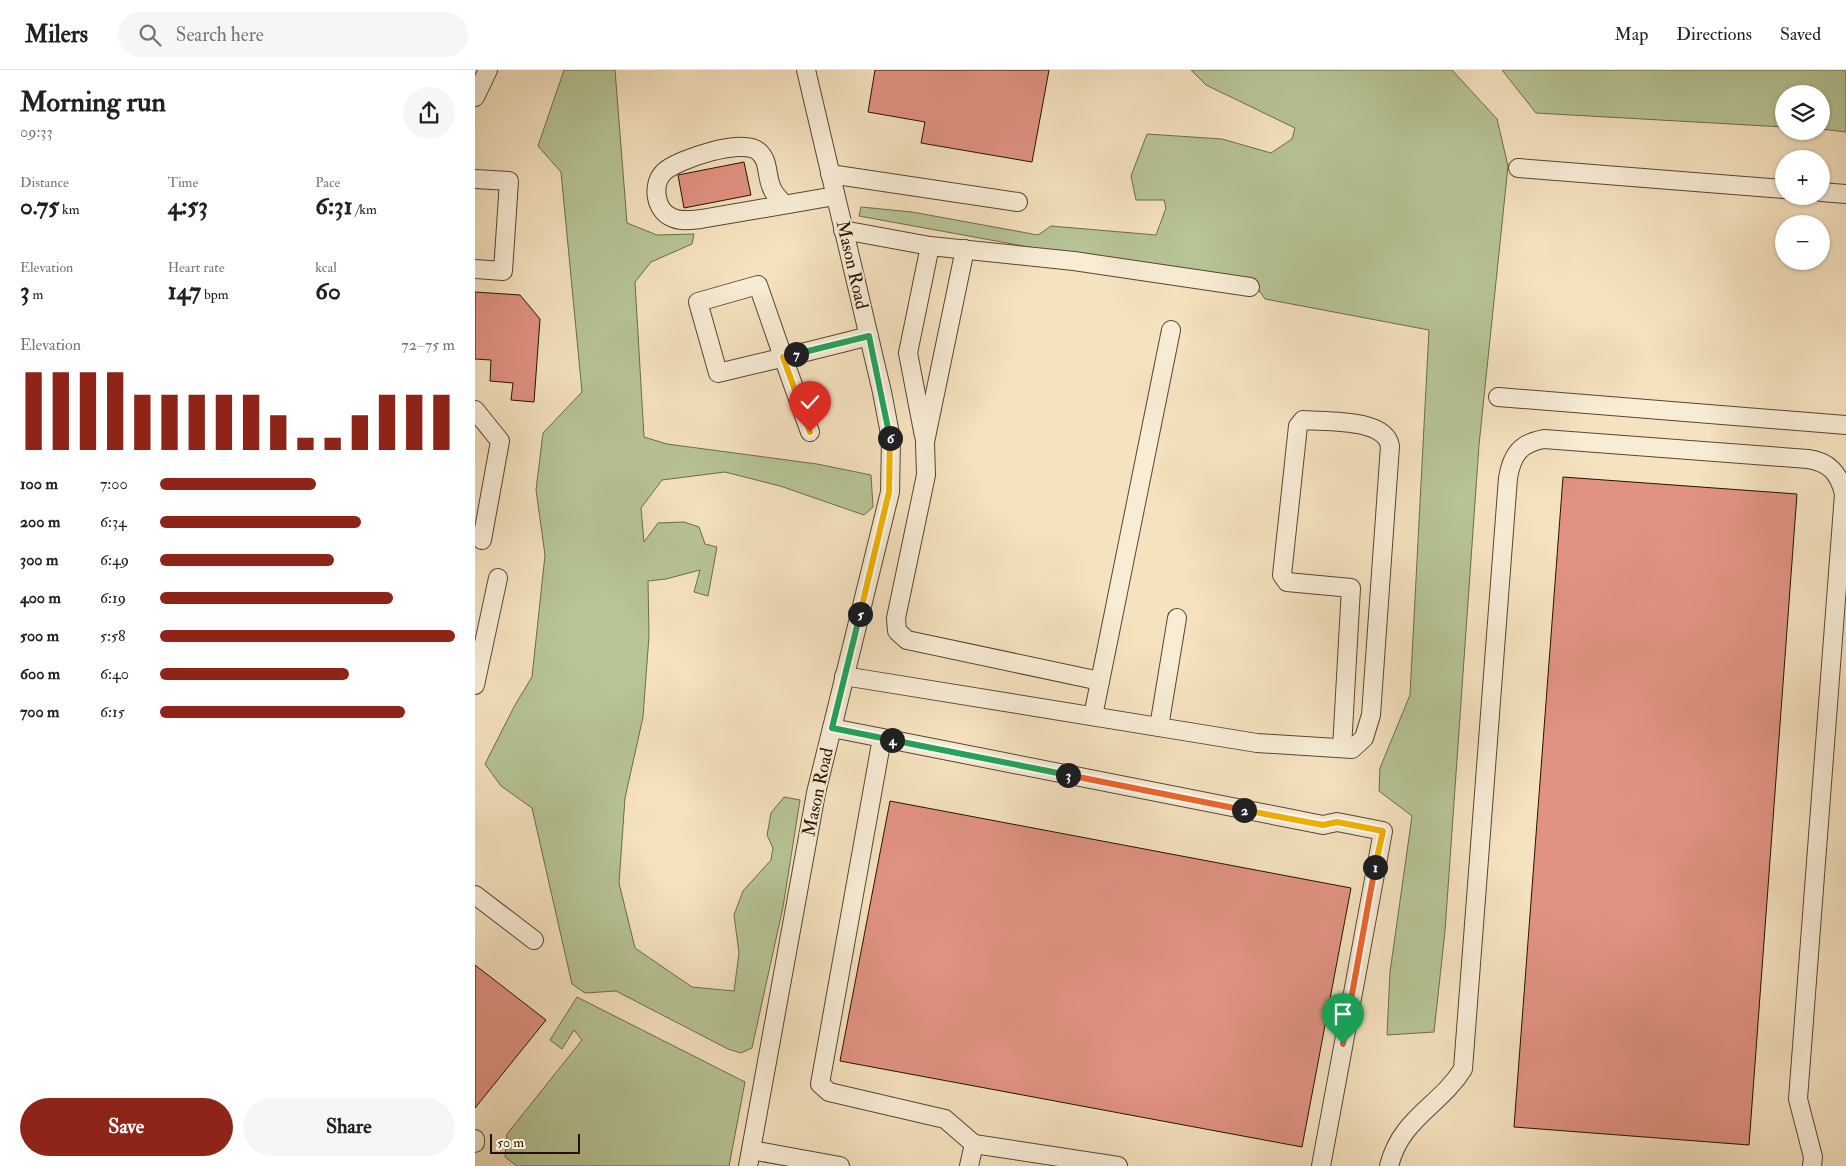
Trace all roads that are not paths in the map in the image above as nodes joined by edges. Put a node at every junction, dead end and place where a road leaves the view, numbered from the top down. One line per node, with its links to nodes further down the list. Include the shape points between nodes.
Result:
1 (488, 70): 3 (street)
2 (806, 70): 5 (street, Mason Road)
3 (475, 98)
4 (1518, 168): 7 (street)
5 (830, 174): 10 (street, Mason Road); 11 (street)
6 (475, 179): 16 (street, via 509,181 503,271)
7 (1775, 188)
8 (1830, 193): 9 (street)
9 (1846, 194)
10 (835, 196): 12 (street); 13 (street, Mason Road)
11 (1018, 202)
12 (784, 204): 12 (street, via 680,220 669,217 660,208 656,197 663,172 683,161 729,147 751,146 767,163 770,184)
13 (843, 230): 14 (street); 19 (street, Mason Road)
14 (930, 246): 15 (street); 25 (street, via 908,353)
15 (965, 249): 17 (street, via 1075,260); 25 (street)
16 (475, 269)
17 (1249, 286)
18 (1171, 330): 30 (street)
19 (869, 336): 20 (street); 29 (street, Mason Road, via 891,439 889,492)
20 (783, 357): 20 (street, via 719,373 699,302 758,285); 24 (street)
21 (1498, 398): 23 (street)
22 (475, 410): 26 (street, via 500,441)
23 (1846, 425)
24 (810, 432)
25 (925, 442): 30 (street, via 926,475 897,631 907,640)
26 (482, 540)
27 (497, 578): 31 (street)
28 (1177, 618): 33 (street)
29 (844, 676): 32 (street); 34 (street, Mason Road)
30 (1100, 681): 32 (street)
31 (475, 685)
32 (1093, 716): 33 (street)
33 (1159, 727): 36 (street, via 1257,743)
34 (832, 728): 35 (street); 40 (street, Mason Road, via 815,793)
35 (882, 738): 39 (street, via 820,1084 829,1092 945,1119); 45 (street, via 1323,825 1337,822 1383,831)
36 (1342, 748): 36 (street, via 1352,749 1363,738 1371,715 1390,446 1386,436 1371,426 1303,420 1297,431 1282,575 1287,582 1351,588)
37 (475, 895): 38 (street)
38 (534, 940)
39 (974, 1144): 41 (street); 43 (street)
40 (750, 1158): 42 (street)
41 (1079, 1163): 44 (street)
42 (840, 1166)
43 (969, 1166)
44 (1118, 1166)
45 (1321, 1166)
46 (1389, 1166): 47 (street, via 1392,1153 1411,1122 1456,1080 1463,1069 1508,478 1511,462 1519,449 1531,441 1544,439 1808,459 1822,461 1841,480 1843,494 1798,1099 1813,1157)
47 (1812, 1166)

